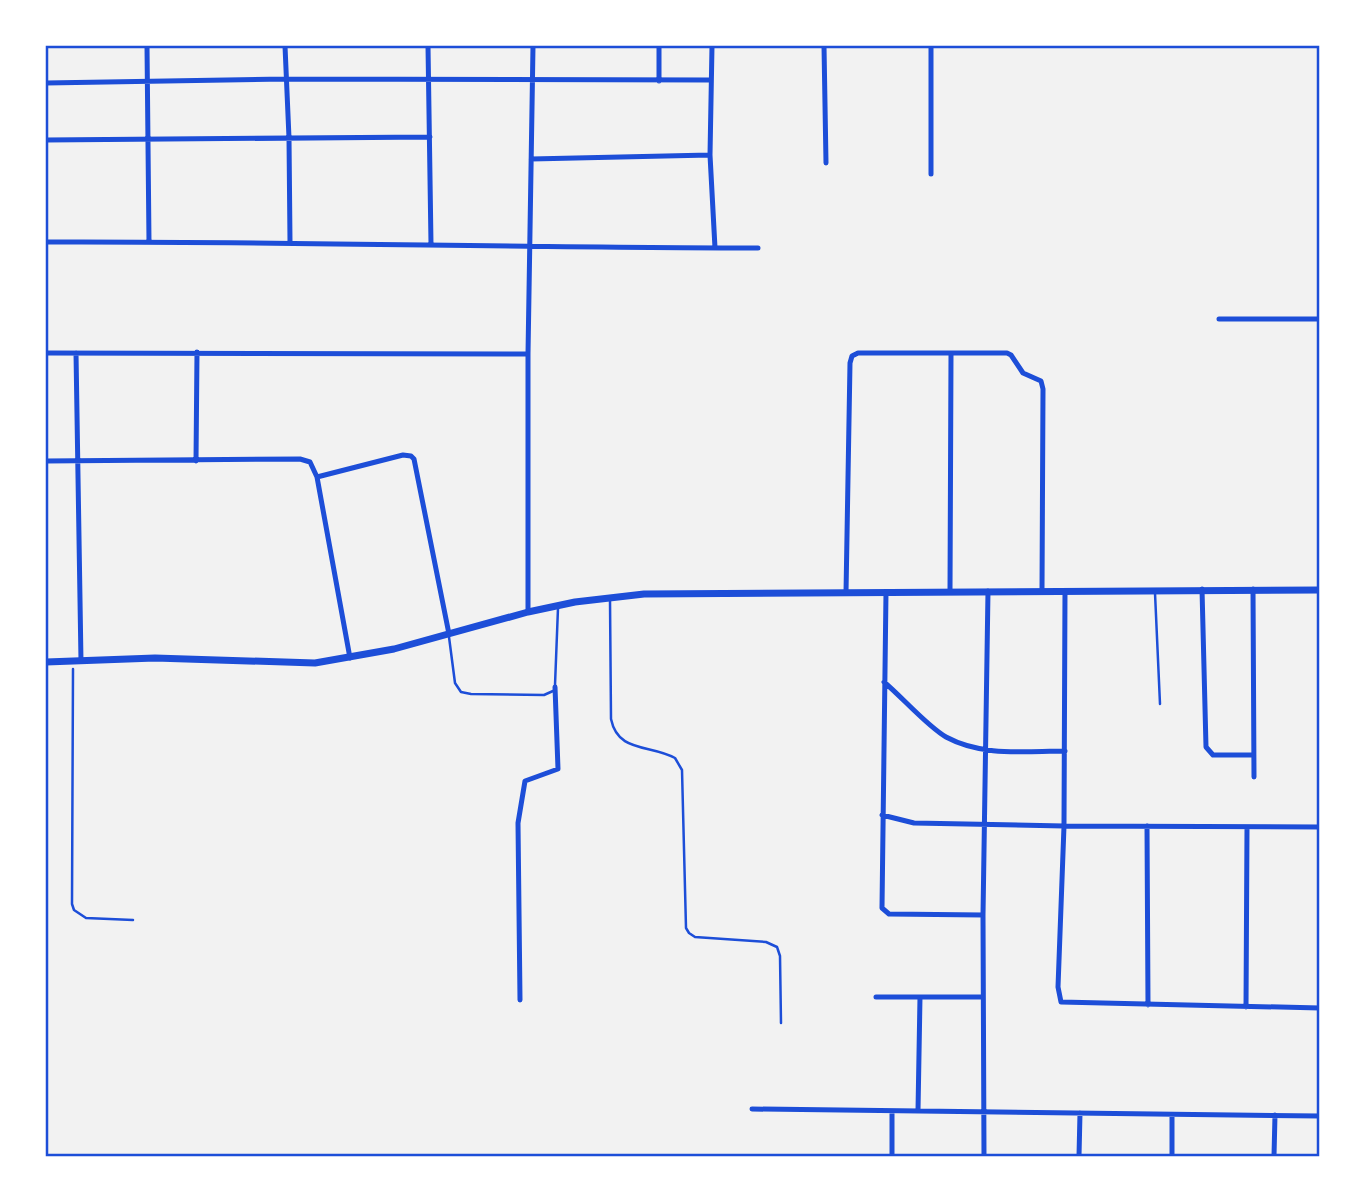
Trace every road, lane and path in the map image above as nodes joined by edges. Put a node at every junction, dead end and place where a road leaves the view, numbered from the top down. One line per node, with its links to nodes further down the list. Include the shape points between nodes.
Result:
1 (148, 46): 14 (street)
2 (285, 46): 10 (street)
3 (428, 46): 9 (street)
4 (533, 46): 11 (street)
5 (659, 46): 13 (street)
6 (712, 46): 12 (street)
7 (824, 46): 22 (street)
8 (931, 46): 23 (street)
9 (428, 78): 10 (street); 11 (street); 17 (street)
10 (285, 79): 14 (street); 16 (street)
11 (533, 79): 13 (street); 21 (street)
12 (710, 80): 13 (street); 20 (street)
13 (659, 81)
14 (148, 82): 15 (street); 18 (street)
15 (46, 83)
16 (289, 138): 17 (street); 18 (street); 26 (street)
17 (430, 138): 27 (street)
18 (148, 139): 19 (street); 25 (street)
19 (46, 140)
20 (710, 155): 21 (street); 29 (street)
21 (531, 159): 28 (street)
22 (826, 163)
23 (931, 174)
24 (46, 242): 25 (street)
25 (149, 242): 26 (street)
26 (290, 242): 27 (street)
27 (431, 244): 28 (street)
28 (531, 247): 29 (street); 36 (street)
29 (715, 248): 30 (street)
30 (758, 248)
31 (1219, 319): 32 (street)
32 (1320, 319)
33 (197, 352): 35 (street); 36 (street); 40 (street)
34 (46, 353): 35 (street)
35 (76, 353): 39 (street)
36 (528, 354): 54 (street)
37 (951, 354): 47 (street, via 1007,353 1023,373 1043,384); 50 (street); 51 (street, via 858,353 850,359)
38 (46, 461): 39 (street)
39 (77, 461): 40 (street); 58 (street)
40 (196, 461): 41 (street, via 306,460)
41 (317, 477): 55 (street, via 403,455 414,459); 56 (street)
42 (1202, 589): 43 (street); 44 (street); 64 (street, via 1206,747 1213,755)
43 (1253, 589): 45 (street); 64 (street)
44 (1155, 590): 48 (street); 61 (lane)
45 (1320, 590)
46 (988, 591): 47 (street); 50 (street); 62 (street)
47 (1042, 591): 48 (street)
48 (1065, 591): 63 (street)
49 (887, 592): 50 (street); 51 (street); 59 (street)
50 (950, 592)
51 (846, 593): 52 (street)
52 (610, 597): 53 (street); 81 (lane, via 615,734 624,742 674,758 682,770 686,928 695,937 766,942 777,947)
53 (558, 606): 54 (street); 60 (lane)
54 (528, 612): 55 (street)
55 (449, 634): 56 (street); 60 (lane, via 455,683 461,692 544,695)
56 (349, 657): 58 (street, via 316,663 155,659)
57 (46, 662): 58 (street)
58 (77, 663): 73 (path, via 72,904 86,918)
59 (884, 682): 62 (street, via 945,736); 66 (street)
60 (555, 687): 77 (street, via 558,769 525,781 517,823)
61 (1160, 704)
62 (987, 751): 63 (street); 67 (street)
63 (1065, 751): 68 (street)
64 (1253, 755): 65 (street)
65 (1254, 777)
66 (882, 815): 67 (street, via 914,823); 72 (street, via 884,911)
67 (985, 823): 68 (street); 72 (street)
68 (1064, 826): 69 (street); 78 (street, via 1059,998 1069,1004)
69 (1147, 826): 70 (street); 78 (street)
70 (1247, 827): 71 (street); 79 (street)
71 (1320, 827)
72 (983, 915): 76 (street)
73 (134, 920)
74 (876, 997): 75 (street)
75 (920, 997): 76 (street); 84 (street)
76 (983, 997): 85 (street)
77 (520, 1000)
78 (1148, 1005): 79 (street)
79 (1246, 1007): 80 (street)
80 (1320, 1008)
81 (782, 1023)
82 (751, 1109): 83 (street)
83 (892, 1111): 84 (street); 90 (street)
84 (918, 1111): 85 (street)
85 (985, 1112): 86 (street); 91 (street)
86 (1080, 1113): 87 (street); 92 (street)
87 (1172, 1115): 88 (street); 93 (street)
88 (1275, 1115): 89 (street); 94 (street)
89 (1320, 1116)
90 (892, 1157)
91 (984, 1157)
92 (1079, 1157)
93 (1172, 1157)
94 (1274, 1157)

